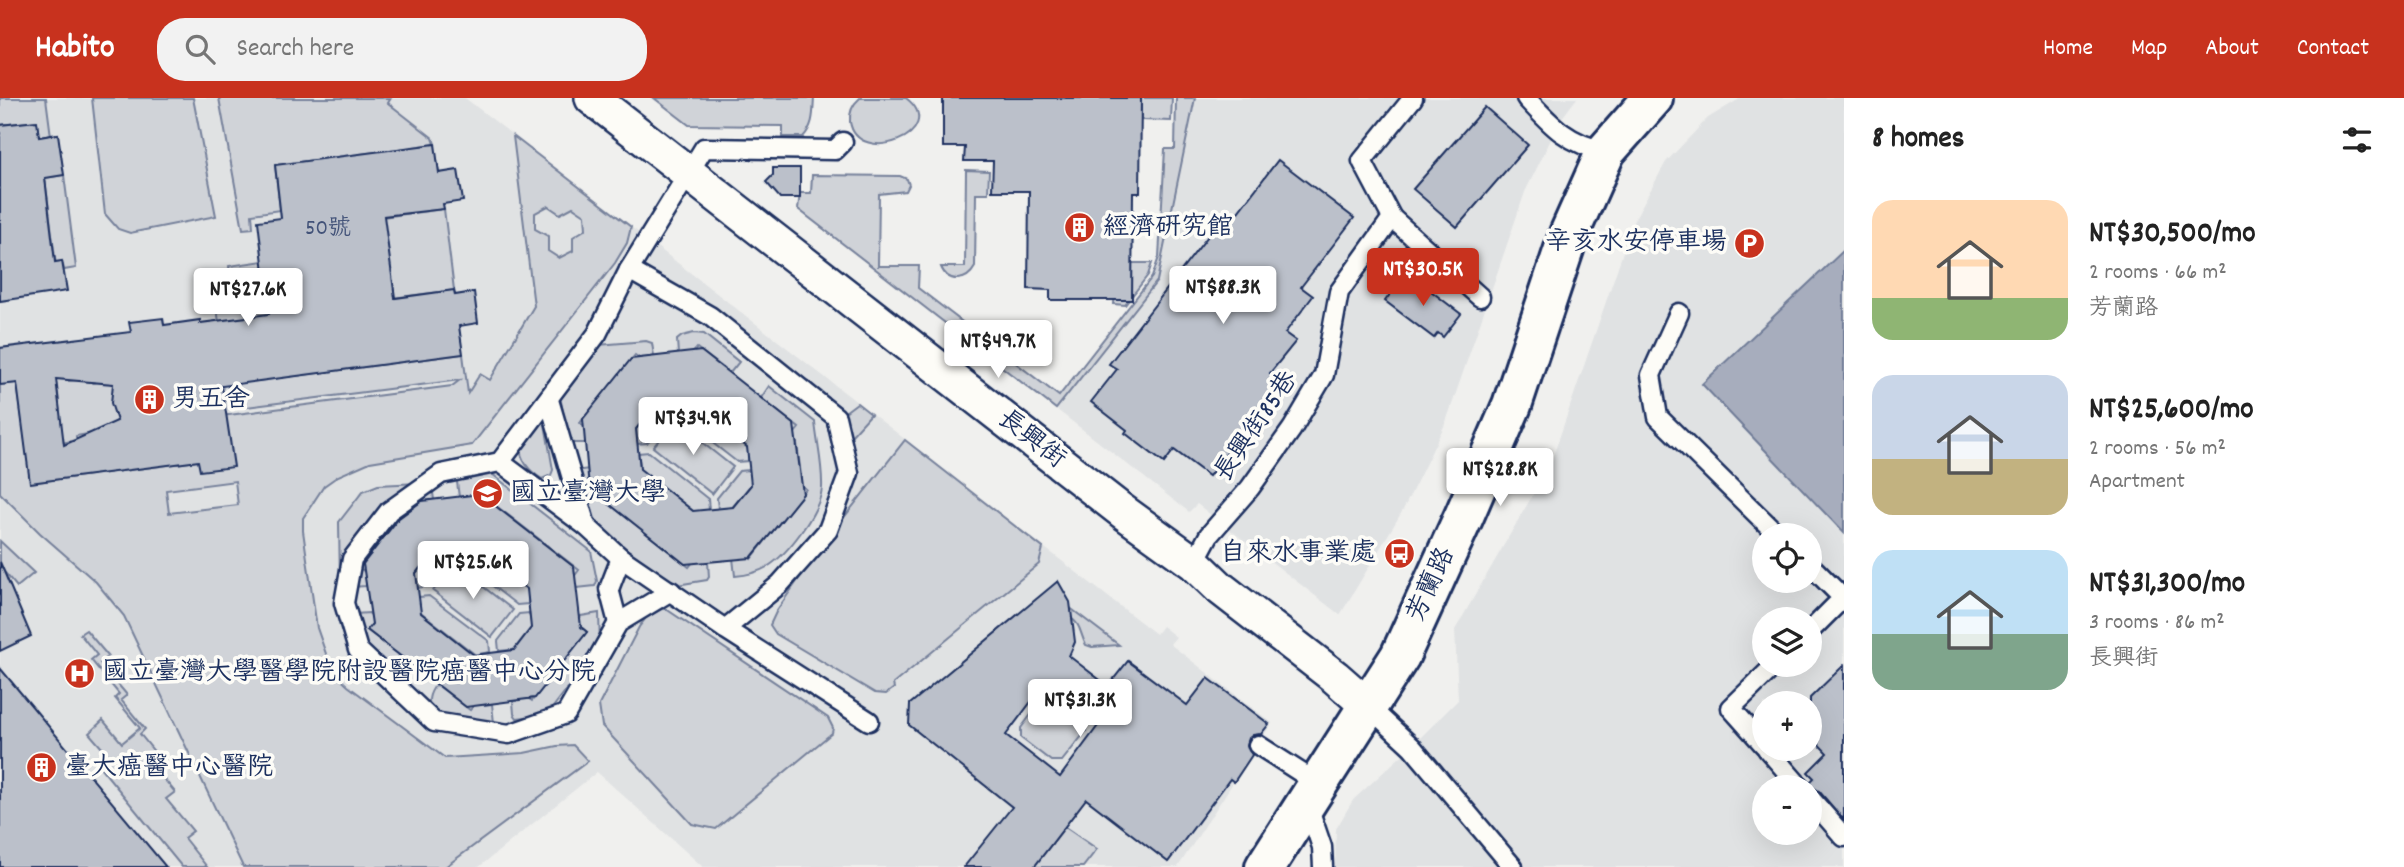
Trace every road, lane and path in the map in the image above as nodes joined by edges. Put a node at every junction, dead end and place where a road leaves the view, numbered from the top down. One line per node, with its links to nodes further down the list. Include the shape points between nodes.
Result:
1 (592, 98): 7 (street, 長興街)
2 (1413, 98): 8 (lane, via 1362,161)
3 (1526, 98): 6 (lane, via 1556,130 1588,148)
4 (1653, 98): 6 (street, 芳蘭路)
5 (843, 142): 7 (lane, via 835,150 704,148)
6 (1606, 151): 24 (street, 芳蘭路, via 1569,234 1512,405 1400,656)
7 (689, 174): 9 (lane); 17 (street, 長興街)
8 (1391, 218): 10 (lane); 17 (lane, 長興街85巷, via 1339,292 1324,374 1292,429 1209,535)
9 (629, 270): 12 (lane, via 597,334); 22 (lane, via 710,316 836,417 849,473 828,530 780,584)
10 (1480, 297)
11 (1679, 313): 14 (lane, via 1651,375 1658,417)
12 (549, 400): 13 (lane); 15 (lane)
13 (500, 463): 15 (lane); 21 (lane, via 441,474 389,511 352,559 344,603 358,650 434,722 509,734 566,714)
14 (1766, 523)
15 (586, 526): 16 (lane)
16 (621, 558): 19 (lane); 21 (lane, via 609,589)
17 (1194, 563): 24 (street, 長興街)
18 (1822, 577): 20 (lane, via 1843,598)
19 (671, 591): 21 (lane); 22 (lane)
20 (1822, 619)
21 (618, 623)
22 (725, 629): 25 (lane)
23 (1763, 677): 26 (lane, via 1731,708)
24 (1368, 706): 30 (street, 芳蘭路); 35 (lane, via 1412,747)
25 (869, 721)
26 (1752, 731)
27 (1258, 746): 30 (lane)
28 (1778, 761): 29 (lane)
29 (1790, 775)
30 (1311, 791): 33 (street, 芳蘭路); 34 (lane)
31 (1822, 812): 32 (lane)
32 (1844, 837)
33 (1265, 867)
34 (1324, 867)
35 (1513, 867)

